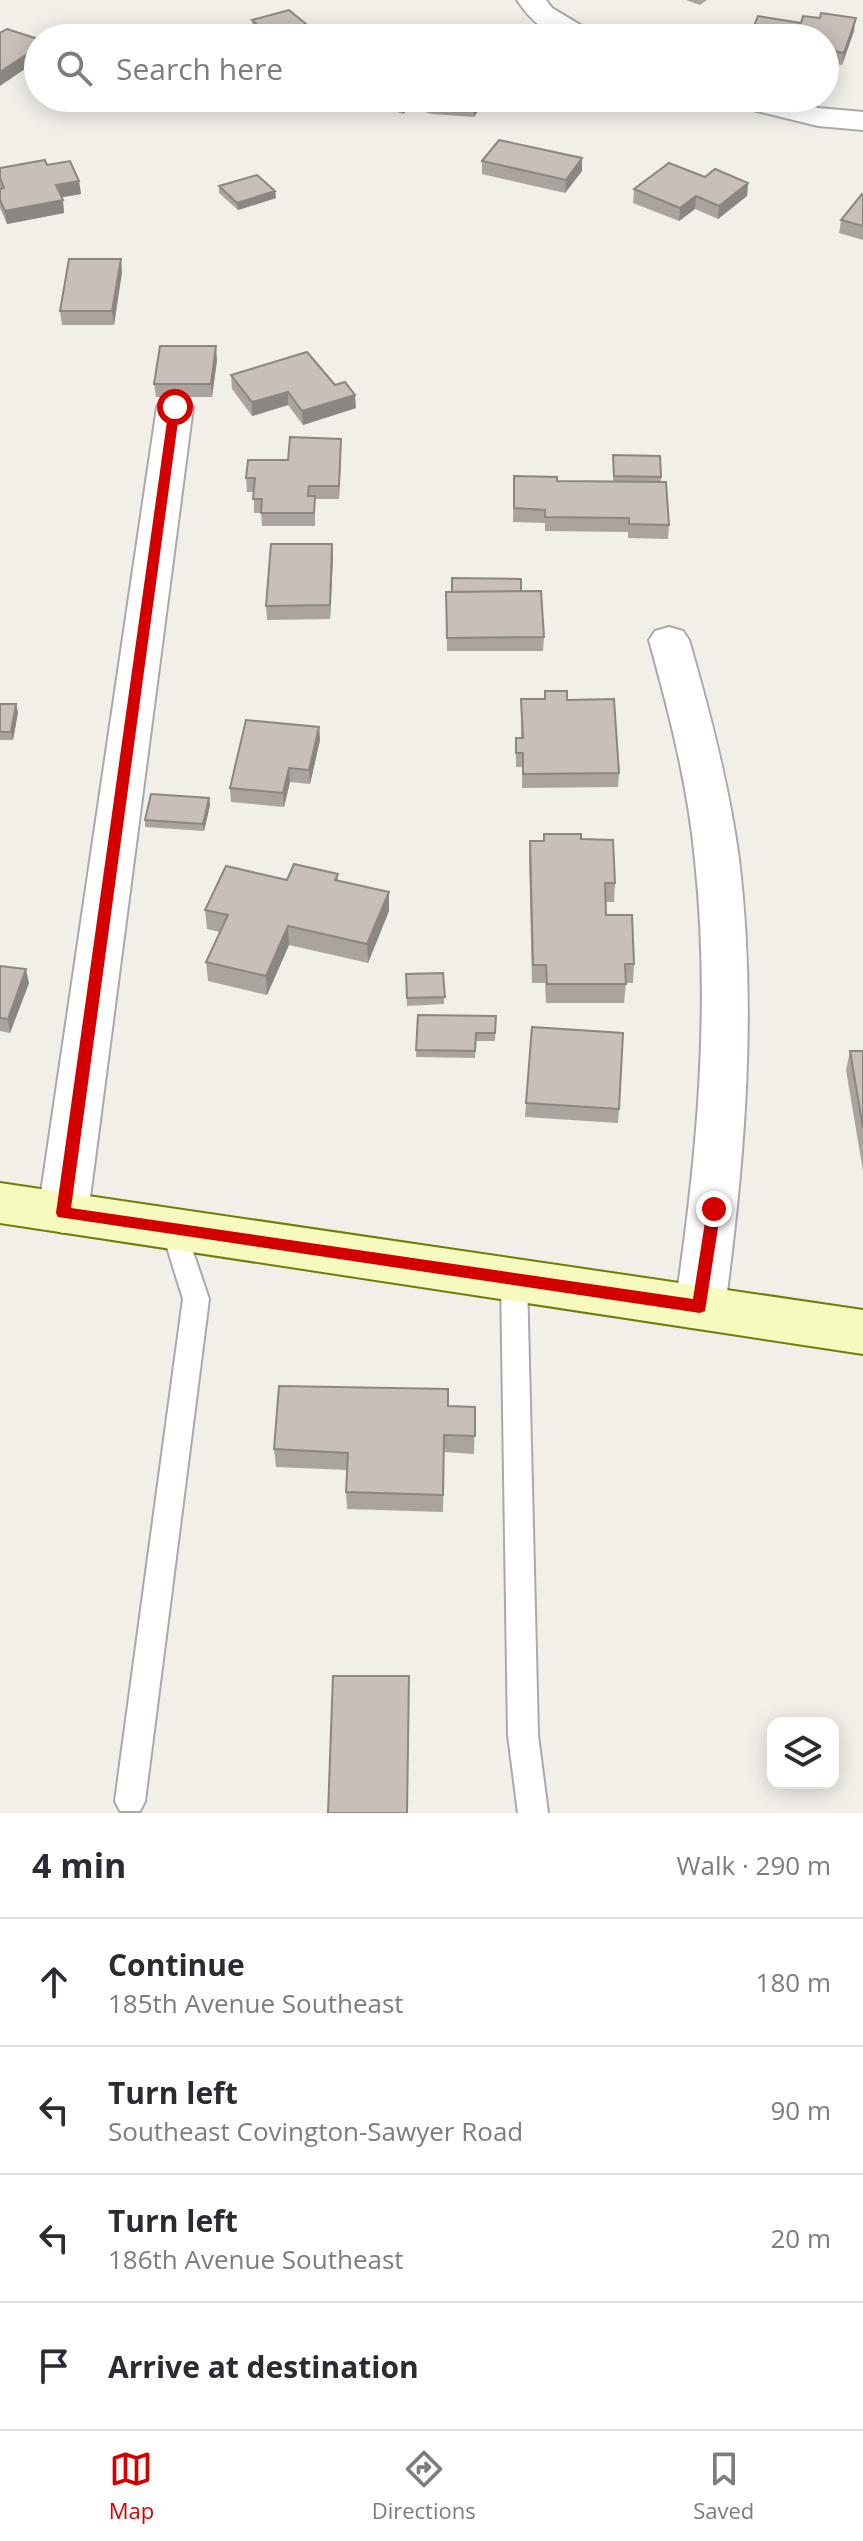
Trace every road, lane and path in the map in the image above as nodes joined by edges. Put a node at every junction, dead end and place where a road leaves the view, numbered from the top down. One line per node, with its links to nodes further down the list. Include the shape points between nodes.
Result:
1 (531, 0): 2 (street)
2 (559, 24)
3 (797, 112): 4 (street)
4 (863, 121)
5 (175, 407): 8 (street)
6 (669, 640): 11 (street, via 705,782 724,943 723,1117)
7 (0, 1203): 8 (street)
8 (63, 1213): 9 (street)
9 (173, 1228): 10 (street); 13 (lane, via 196,1299)
10 (514, 1279): 11 (street); 14 (lane, via 523,1735)
11 (700, 1307): 12 (street)
12 (863, 1332)
13 (130, 1801)
14 (533, 1813)

